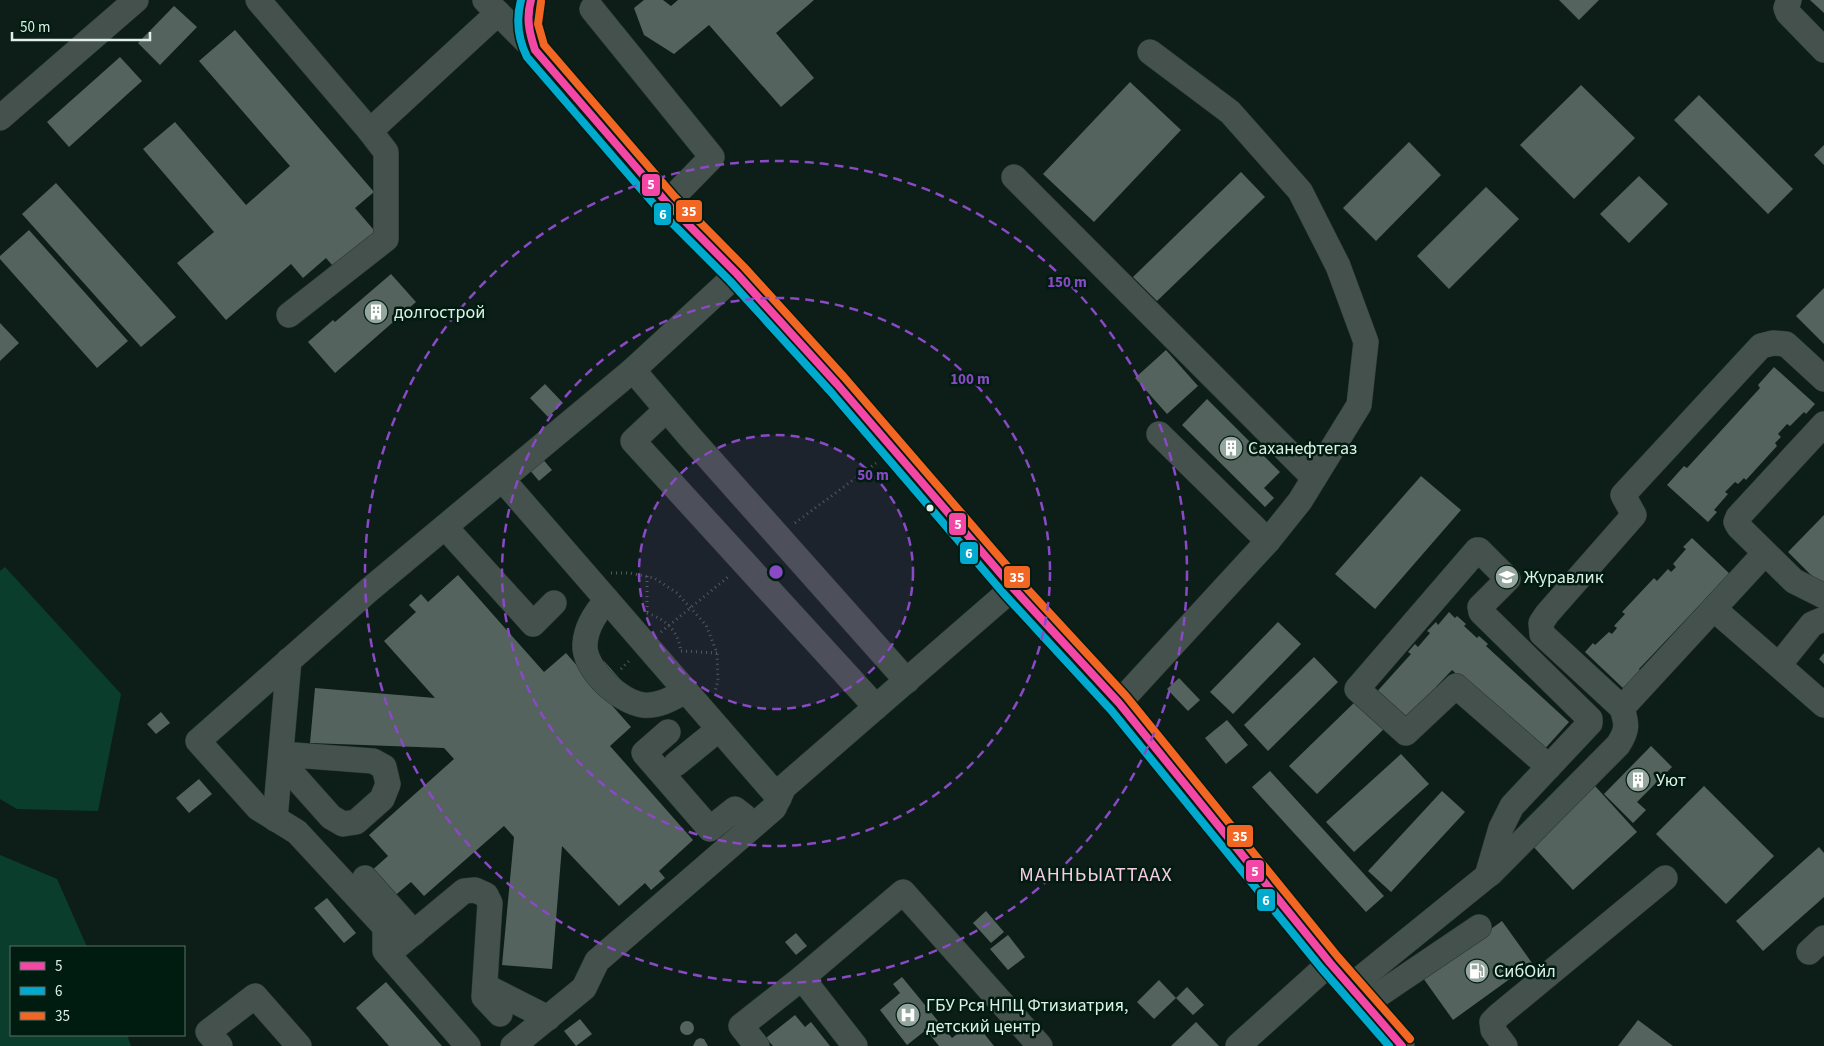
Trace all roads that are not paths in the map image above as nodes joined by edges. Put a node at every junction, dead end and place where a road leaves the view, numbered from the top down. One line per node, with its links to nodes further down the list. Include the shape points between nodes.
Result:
1 (136, 0): 10 (street)
2 (258, 0): 11 (street)
3 (531, 0): 7 (street, via 527,28)
4 (1790, 0): 8 (street, via 1786,8 1788,13)
5 (492, 6): 7 (street); 11 (street)
6 (592, 8): 13 (street, via 712,157)
7 (534, 50): 13 (street)
8 (1824, 50)
9 (1150, 52): 21 (street, via 1230,112 1300,190 1338,266 1366,342 1360,404)
10 (0, 118)
11 (370, 131): 15 (street, via 386,152 386,239)
12 (1014, 177): 21 (street)
13 (667, 203): 14 (street)
14 (737, 274): 16 (street); 26 (street)
15 (289, 315)
16 (632, 370): 18 (street); 22 (street)
17 (1824, 379): 39 (street, via 1786,344 1761,346 1623,495 1634,515 1541,623 1542,634)
18 (666, 410): 34 (street); 38 (street, via 633,441)
19 (1824, 424): 25 (street, via 1738,517 1738,527)
20 (1158, 434): 24 (street)
21 (1314, 478): 24 (street)
22 (502, 479): 23 (street); 28 (street)
23 (445, 527): 29 (street, via 533,624); 32 (street)
24 (1268, 541): 36 (street)
25 (1765, 553): 27 (street, via 1794,581); 30 (street)
26 (1014, 588): 34 (street); 36 (street)
27 (1824, 596)
28 (607, 600): 35 (street); 35 (street, via 590,623 584,645 590,663 610,688 625,700 644,705 667,701)
29 (554, 603)
30 (1714, 609): 33 (street); 39 (street)
31 (1824, 619): 33 (street, via 1812,624)
32 (289, 660): 46 (street); 46 (street, via 198,741 258,808)
33 (1779, 665): 37 (street)
34 (907, 681): 38 (street)
35 (686, 691): 40 (street)
36 (1119, 703): 54 (street)
37 (1824, 705)
38 (876, 706): 44 (street)
39 (1622, 708): 47 (street, via 1625,734 1618,745)
40 (712, 720): 42 (street); 44 (street)
41 (668, 732): 45 (street, via 644,753 710,829 735,808)
42 (676, 764)
43 (1549, 768): 43 (street, via 1456,686 1406,733 1357,689 1477,550 1508,579 1480,607 1482,612 1590,721); 47 (street, via 1512,806 1501,828)
44 (775, 793): 45 (street); 52 (street, via 774,808)
45 (744, 816): 52 (street, via 605,938)
46 (276, 819): 53 (street, via 297,832 385,926 385,951)
47 (1487, 876): 57 (street)
48 (365, 878): 51 (street)
49 (1665, 878): 69 (street, via 1492,1022 1493,1030)
50 (1479, 927): 57 (street)
51 (414, 933): 53 (street); 56 (street, via 464,891 486,894 490,903)
52 (606, 952): 59 (street, via 597,961 584,988)
53 (388, 954): 62 (street)
54 (1330, 964): 57 (street); 67 (street)
55 (802, 978): 64 (street, via 741,1026); 65 (street); 66 (street, via 903,892)
56 (485, 986): 58 (street, via 484,997); 59 (street)
57 (1358, 995): 68 (street)
58 (500, 1014)
59 (548, 1018): 63 (street)
60 (220, 1046): 61 (street, via 208,1032 255,996)
61 (299, 1046)
62 (468, 1046)
63 (513, 1046)
64 (757, 1046)
65 (856, 1046)
66 (1040, 1046)
67 (1238, 1046)
68 (1402, 1046)
69 (1505, 1046)

